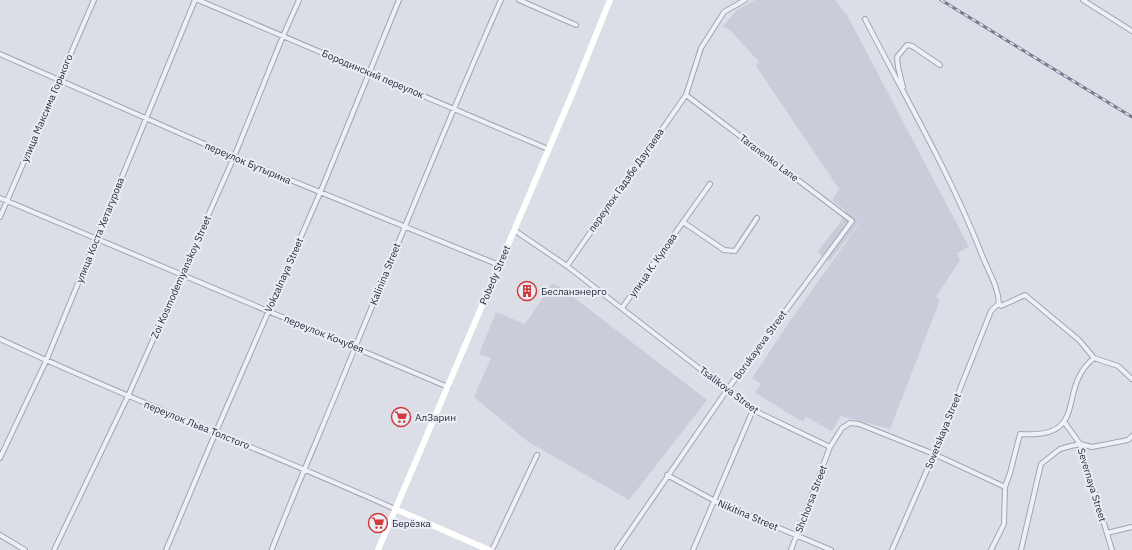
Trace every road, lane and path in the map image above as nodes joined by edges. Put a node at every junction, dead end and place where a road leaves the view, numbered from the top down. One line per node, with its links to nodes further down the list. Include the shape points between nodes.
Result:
1 (94, 0): 17 (street, улица Максима Горького)
2 (197, 0): 13 (street, Бородинский переулок); 21 (street, улица Коста Хетагурова)
3 (299, 0): 13 (street, Zoi Kosmodemyanskoy Street)
4 (399, 0): 16 (street, Vokzalnaya Street)
5 (501, 0): 20 (street, Kalinina Street)
6 (519, 0): 11 (street)
7 (610, 0): 22 (main road, Pobedy Street)
8 (745, 0): 19 (street, переулок Гадзбе Дзугаева, via 724,12 701,48)
9 (1083, 0): 12 (street)
10 (865, 19): 18 (street)
11 (576, 25)
12 (1132, 31)
13 (283, 36): 16 (street, Бородинский переулок); 23 (street, Zoi Kosmodemyanskoy Street)
14 (0, 54): 17 (street, переулок Бутырина)
15 (940, 65): 18 (street, via 918,49 907,45 897,57)
16 (369, 72): 20 (street, Бородинский переулок); 25 (street, Vokzalnaya Street)
17 (58, 80): 21 (street, переулок Бутырина); 27 (street, улица Максима Горького)
18 (904, 92): 38 (street, via 974,234 998,292)
19 (686, 94): 30 (street, Taranenko Lane); 36 (street, переулок Гадзбе Дзугаева)
20 (453, 109): 22 (street, Бородинский переулок); 32 (street, Kalinina Street)
21 (145, 119): 23 (street, переулок Бутырина); 34 (street, улица Коста Хетагурова)
22 (548, 149): 33 (main road, Pobedy Street)
23 (234, 157): 25 (street, переулок Бутырина); 37 (street, Zoi Kosmodemyanskoy Street)
24 (710, 184): 31 (street, улица К. Кулова)
25 (320, 192): 32 (street, переулок Бутырина); 40 (street, Vokzalnaya Street)
26 (0, 198): 27 (street, переулок Кочубея)
27 (7, 202): 28 (street, улица Максима Горького); 34 (street, переулок Кочубея)
28 (0, 217)
29 (757, 218): 31 (street, via 735,252 724,250)
30 (852, 221): 47 (street, Borukayeva Street)
31 (683, 222): 39 (street, улица К. Кулова)
32 (404, 226): 35 (street, переулок Бутырина); 42 (street, Kalinina Street)
33 (514, 230): 35 (main road, Pobedy Street); 36 (street, Tsalikova Street)
34 (96, 240): 37 (street, переулок Кочубея); 44 (street, улица Коста Хетагурова)
35 (499, 265): 46 (main road, Pobedy Street)
36 (567, 266): 39 (street, Tsalikova Street)
37 (182, 275): 40 (street, переулок Кочубея); 48 (street, Zoi Kosmodemyanskoy Street)
38 (999, 303): 43 (street, via 1001,306 1025,295 1079,340); 55 (street, Sovetskaya Street, via 991,311)
39 (622, 308): 47 (street, Tsalikova Street)
40 (268, 311): 42 (street, переулок Кочубея); 51 (street, Vokzalnaya Street)
41 (0, 339): 44 (street, переулок Льва Толстого)
42 (356, 347): 46 (street, переулок Кочубея); 58 (street, Kalinina Street)
43 (1094, 358): 45 (street, via 1118,366); 50 (street, via 1088,362 1078,378)
44 (46, 361): 48 (street, переулок Льва Толстого); 57 (street, улица Коста Хетагурова)
45 (1131, 378)
46 (448, 387): 62 (main road, Pobedy Street)
47 (727, 390): 49 (street, Tsalikova Street); 59 (street, Borukayeva Street)
48 (128, 396): 51 (street, переулок Льва Толстого); 69 (street, Zoi Kosmodemyanskoy Street)
49 (753, 410): 54 (street, Tsalikova Street); 61 (street)
50 (1065, 422): 53 (street, Severnaya Street); 60 (street, via 1059,428 1040,436 1020,434)
51 (215, 434): 58 (street, переулок Льва Толстого); 70 (street, Vokzalnaya Street)
52 (1132, 436): 53 (street, via 1128,440 1092,447)
53 (1080, 444): 64 (street, Severnaya Street); 80 (street, via 1060,449 1041,464)
54 (830, 447): 55 (street, via 842,428 850,423 859,424); 66 (street, Shchorsa Street)
55 (934, 454): 60 (street); 78 (street, Sovetskaya Street)
56 (537, 455): 73 (street)
57 (0, 458)
58 (303, 468): 62 (street, переулок Льва Толстого); 67 (street, Kalinina Street)
59 (667, 475): 61 (street, Nikitina Street); 74 (street, Borukayeva Street)
60 (1005, 486): 79 (street, via 1004,524)
61 (713, 500): 66 (street, Nikitina Street); 75 (street)
62 (395, 509): 71 (main road, Pobedy Street); 72 (main road)
63 (1132, 527): 64 (street)
64 (1107, 533): 81 (street, Severnaya Street)
65 (0, 535): 68 (street)
66 (797, 536): 76 (street, Shchorsa Street); 77 (street, Nikitina Street)
67 (272, 549)
68 (25, 550)
69 (54, 550)
70 (166, 550)
71 (378, 550)
72 (488, 550)
73 (492, 550)
74 (617, 550)
75 (693, 550)
76 (791, 550)
77 (831, 550)
78 (892, 550)
79 (991, 550)
80 (1020, 550)
81 (1112, 550)

